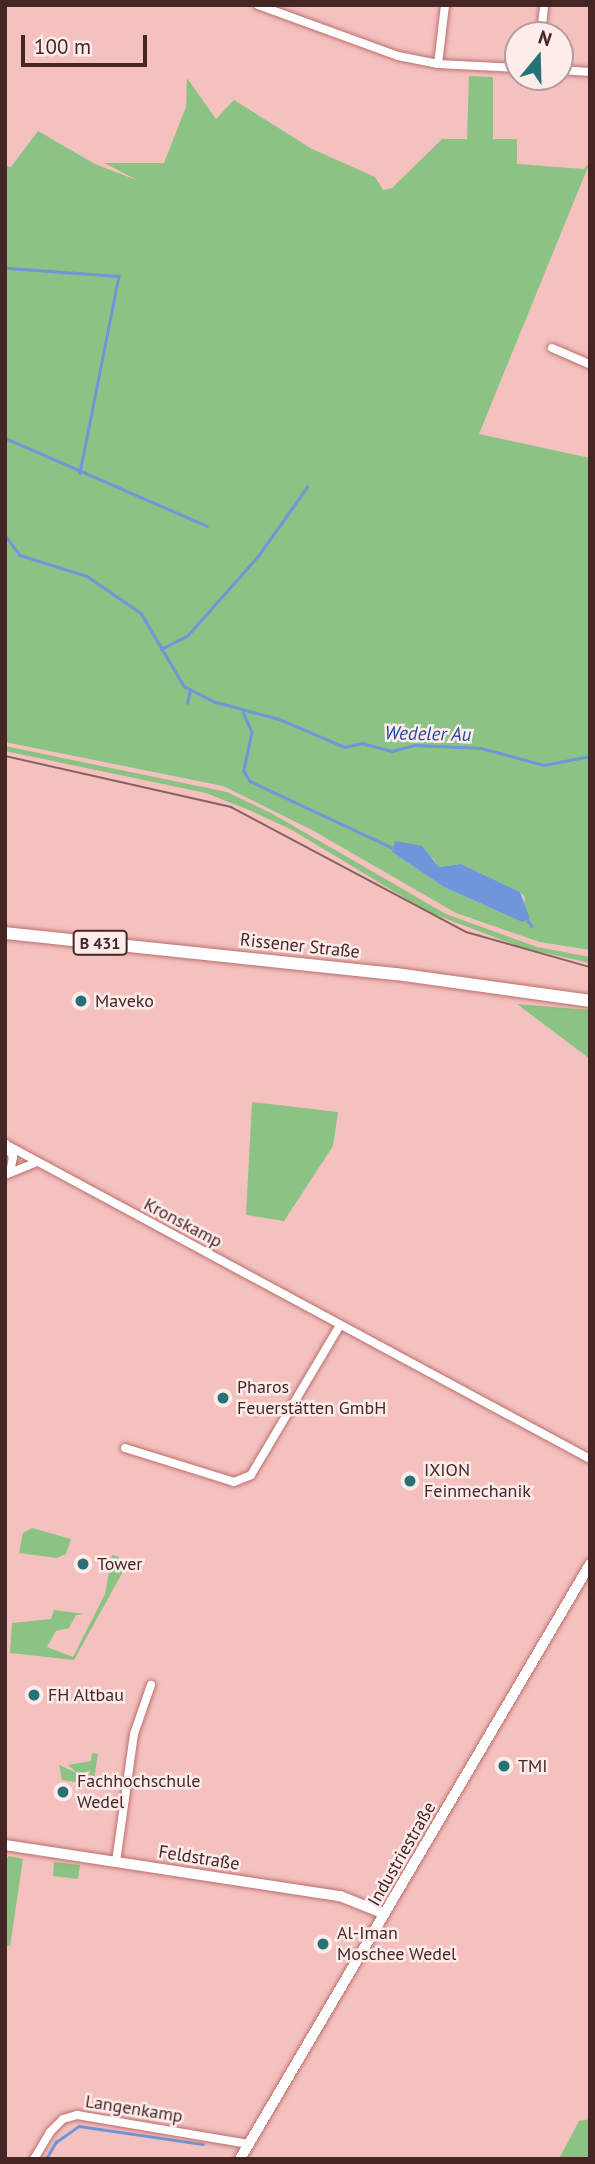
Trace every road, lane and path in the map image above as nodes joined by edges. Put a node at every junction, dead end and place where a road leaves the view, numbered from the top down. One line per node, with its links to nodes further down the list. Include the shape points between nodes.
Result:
1 (258, 5): 3 (street)
2 (445, 5): 4 (street)
3 (280, 9): 4 (street, via 398,56)
4 (438, 64): 5 (street)
5 (504, 67)
6 (552, 348): 7 (street)
7 (590, 364)
8 (5, 933): 9 (main road, Rissener Straße / B 431, via 438,979)
9 (590, 1001)
10 (6, 1144): 11 (street, Kronskamp); 12 (street, via 13,1157)
11 (37, 1162): 12 (street); 13 (street, Kronskamp)
12 (8, 1174)
13 (340, 1325): 14 (street, via 251,1475 234,1482); 15 (street, Kronskamp)
14 (125, 1448)
15 (590, 1459)
16 (590, 1564): 20 (street, Industriestraße)
17 (151, 1685): 19 (street, via 134,1734)
18 (5, 1845): 19 (street, Feldstraße)
19 (116, 1861): 20 (street, Feldstraße, via 340,1896)
20 (385, 1914): 21 (street, Industriestraße)
21 (249, 2144): 22 (street, Langenkamp, via 77,2115 63,2119 50,2132); 23 (street, Industriestraße)
22 (34, 2159)
23 (240, 2159)

